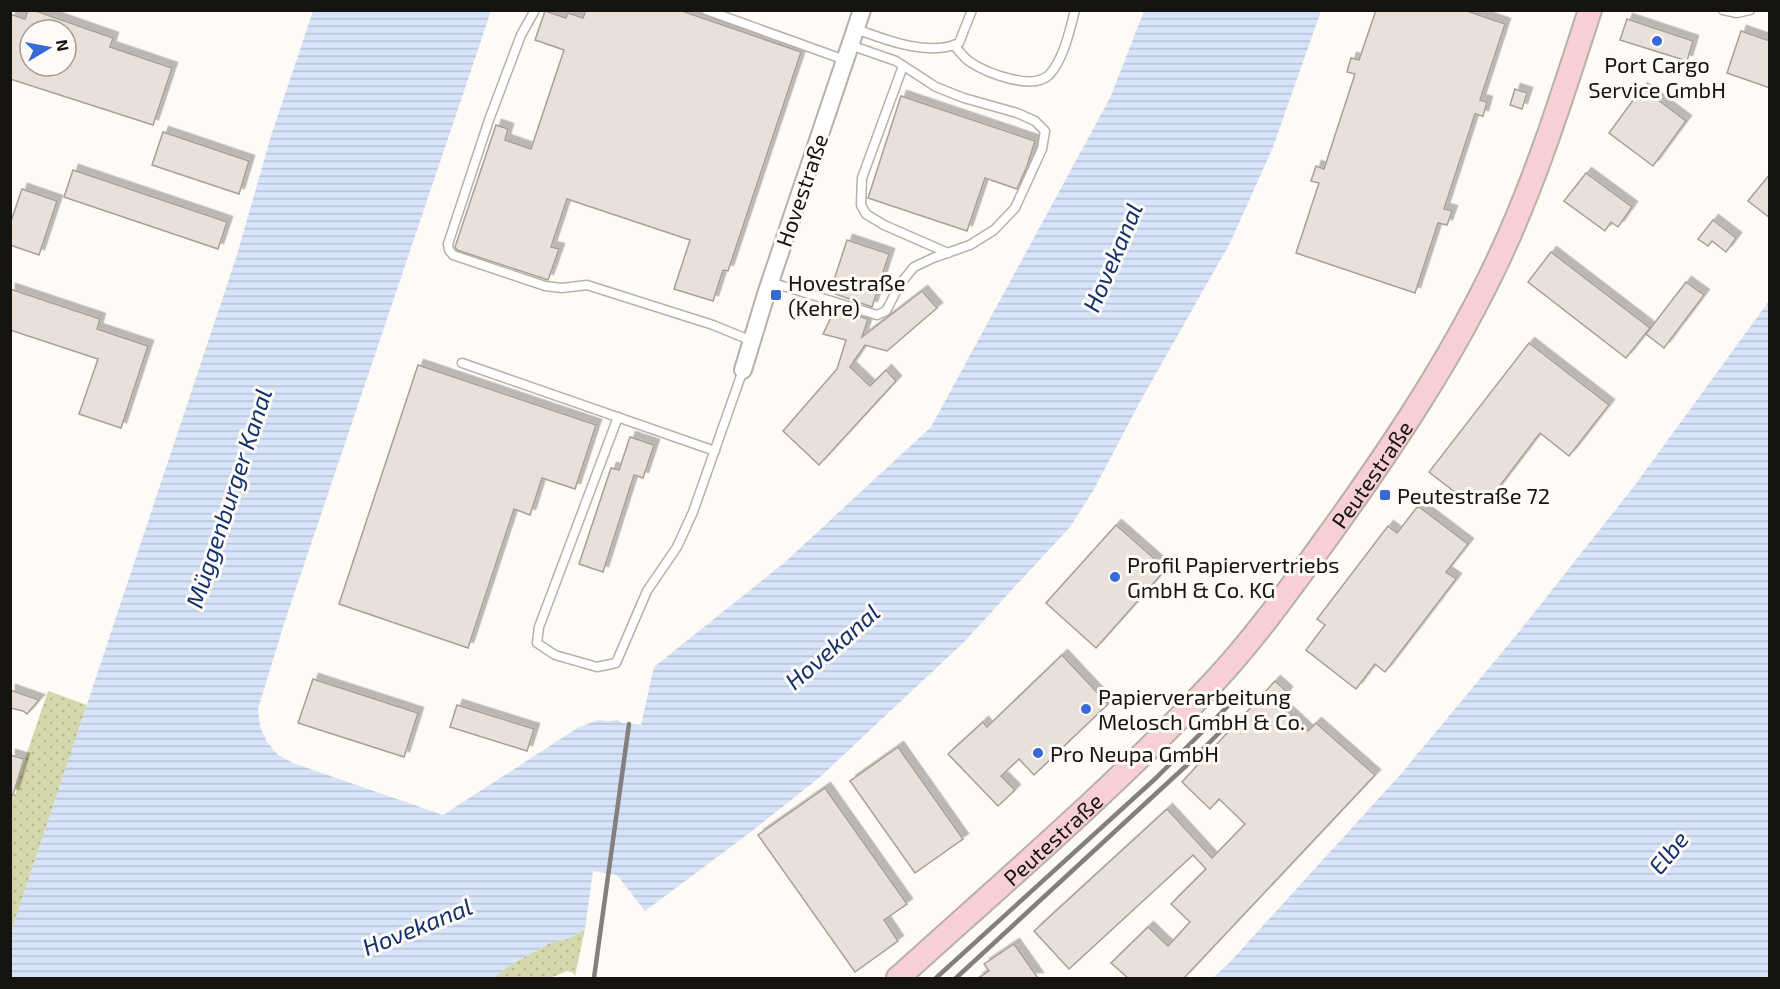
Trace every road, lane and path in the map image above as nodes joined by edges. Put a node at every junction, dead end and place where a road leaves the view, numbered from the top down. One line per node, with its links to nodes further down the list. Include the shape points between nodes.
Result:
1 (535, 10): 14 (lane, via 521,35 489,120 447,244 449,250 453,255 545,286 587,285)
2 (706, 10): 9 (lane)
3 (862, 10): 9 (street, Hovestraße)
4 (972, 10): 10 (lane, via 959,43)
5 (1075, 10): 10 (lane, via 1055,67 1047,77 1036,81 1020,81 990,72 968,61)
6 (1590, 10): 19 (street, Peutestraße, via 1548,136 1500,255 1460,336 1359,494 1275,610 1214,681 1138,758)
7 (1722, 10): 8 (lane)
8 (1750, 10)
9 (851, 45): 10 (lane); 11 (lane); 13 (street, Hovestraße)
10 (954, 45)
11 (903, 66): 12 (lane, via 862,177 861,205 866,214 884,225); 12 (lane, via 936,87 1017,113 1035,121 1045,131 1042,148 1015,208 994,230)
12 (948, 253): 13 (lane, via 914,267 886,311 877,315)
13 (770, 282): 14 (street, Hovestraße)
14 (752, 341): 16 (street, Hovestraße)
15 (462, 363): 17 (lane)
16 (743, 370): 18 (lane)
17 (618, 417): 18 (lane); 18 (lane, via 539,627 537,644 555,655 597,668 616,663 647,591 677,547)
18 (715, 451)
19 (898, 978)

